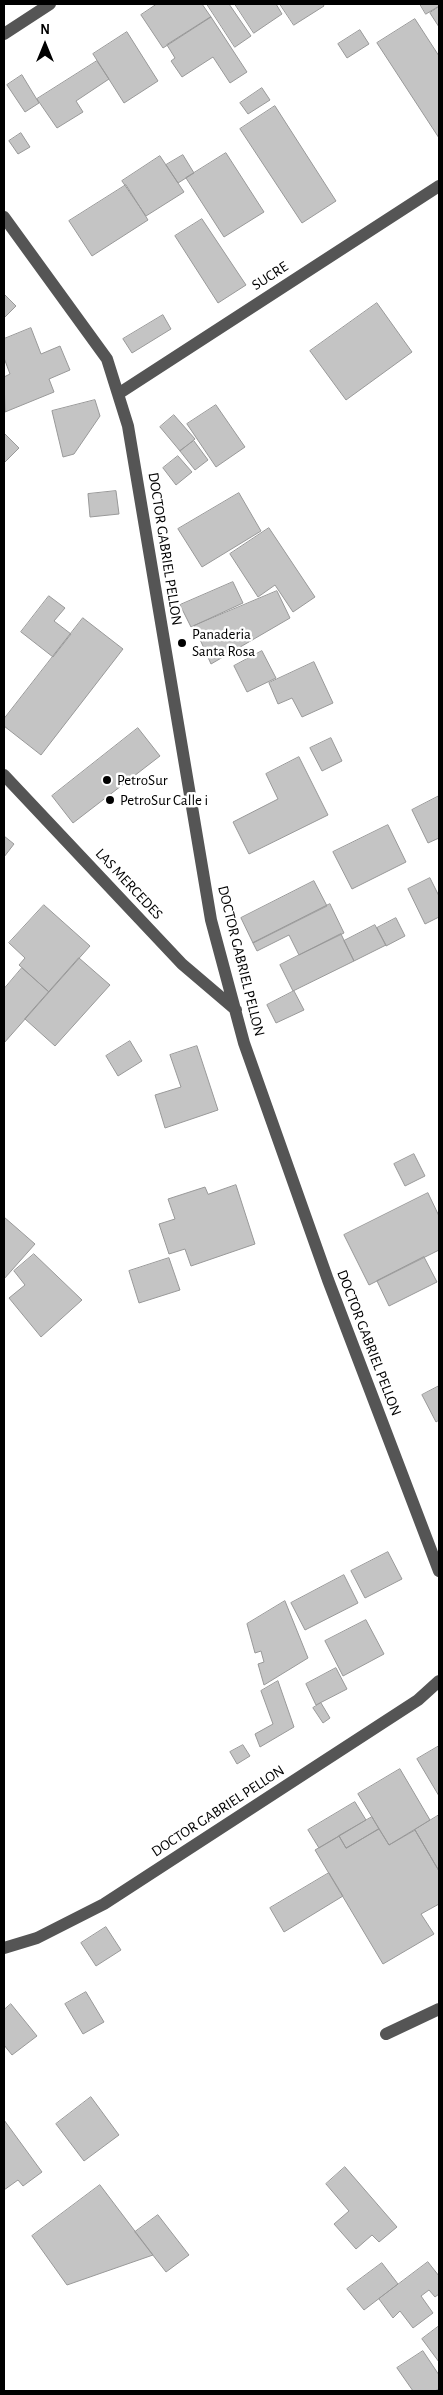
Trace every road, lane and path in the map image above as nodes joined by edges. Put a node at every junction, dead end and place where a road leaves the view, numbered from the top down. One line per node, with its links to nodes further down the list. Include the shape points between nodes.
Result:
1 (50, 4): 2 (street)
2 (4, 34)
3 (439, 186): 5 (street, SUCRE)
4 (4, 217): 5 (street, DOCTOR GABRIEL PELLON, via 107,359)
5 (118, 394): 7 (street, DOCTOR GABRIEL PELLON, via 128,426 210,920)
6 (4, 775): 7 (street, LAS MERCEDES, via 182,964)
7 (236, 1010): 8 (street, DOCTOR GABRIEL PELLON, via 244,1043 328,1280)
8 (439, 1571)
9 (439, 1681): 10 (street, DOCTOR GABRIEL PELLON, via 418,1700 104,1904 37,1938)
10 (4, 1948)
11 (439, 2008): 12 (street)
12 (386, 2034)

